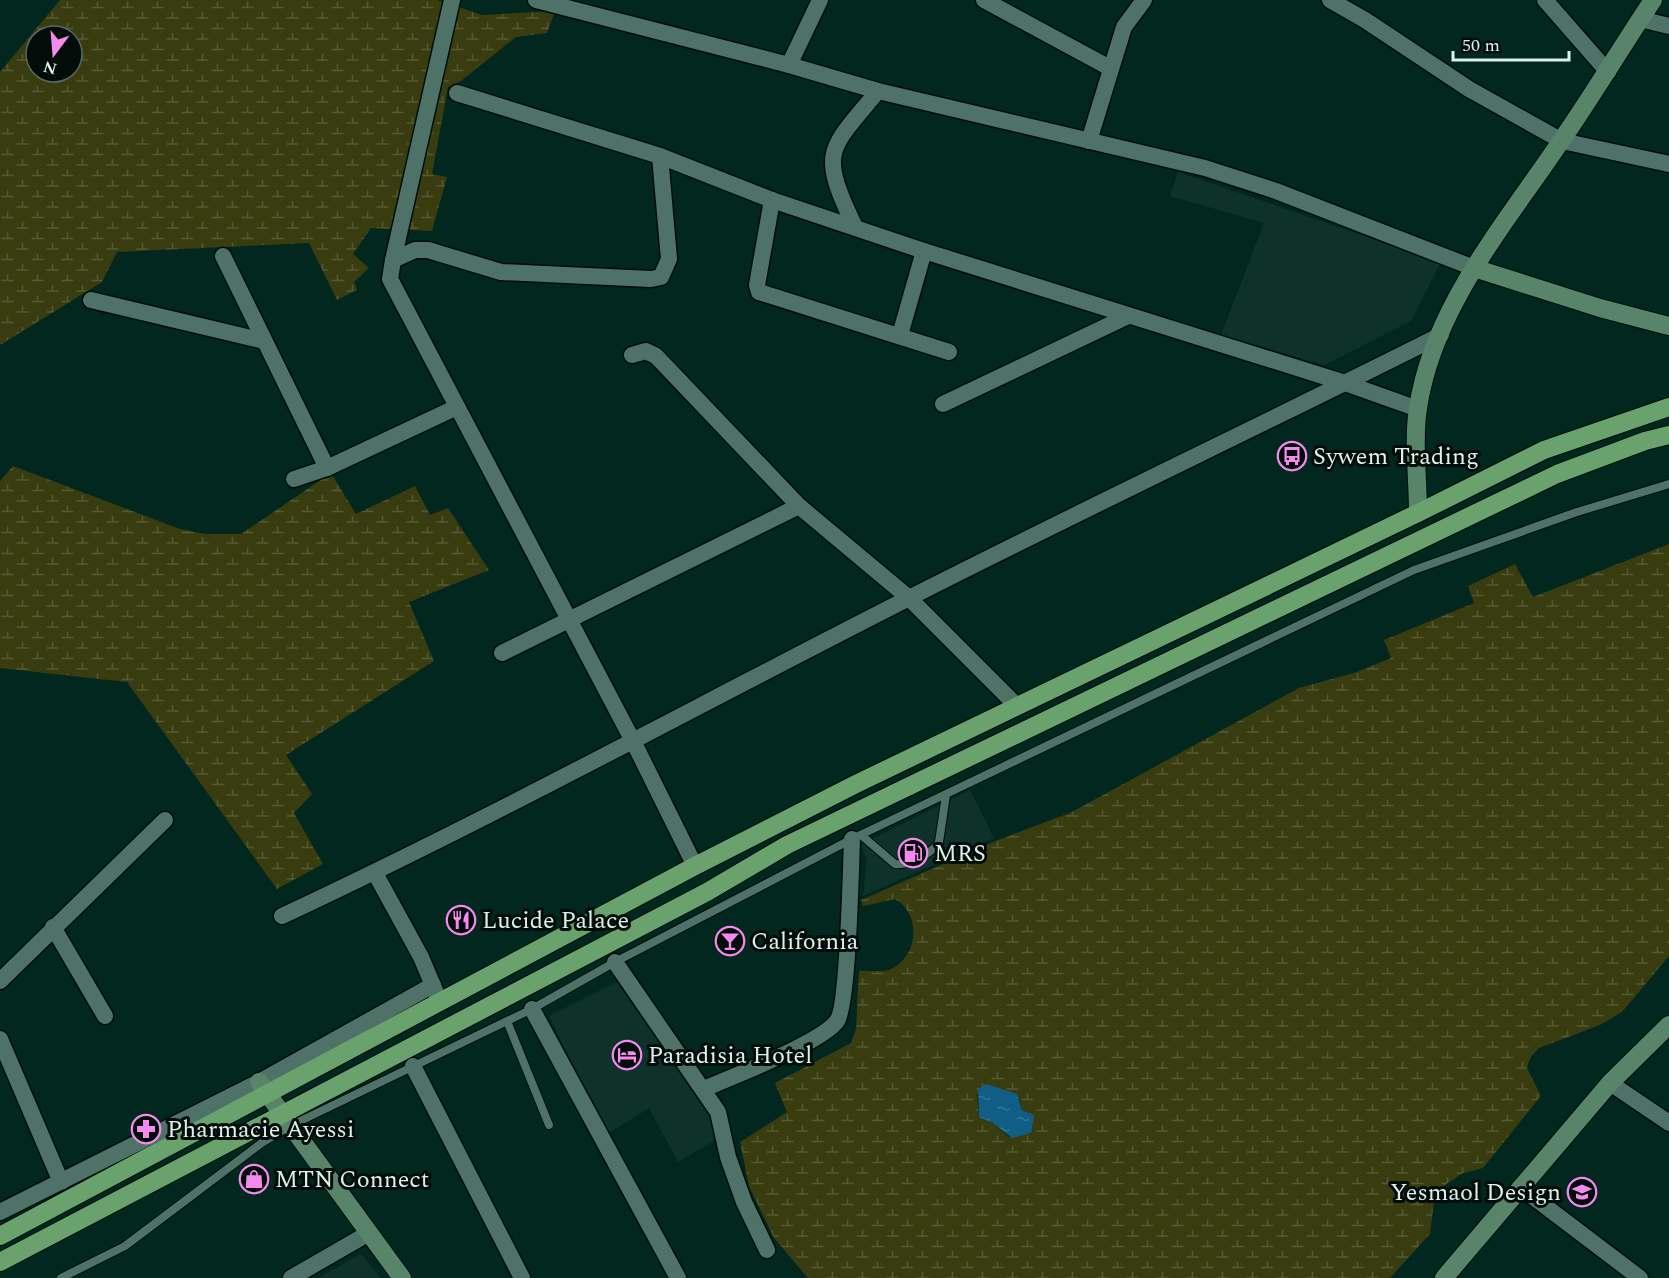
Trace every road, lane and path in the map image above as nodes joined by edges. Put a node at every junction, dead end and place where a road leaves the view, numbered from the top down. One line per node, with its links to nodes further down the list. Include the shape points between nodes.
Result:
1 (452, 0): 24 (street)
2 (536, 0): 11 (street)
3 (820, 0): 11 (street)
4 (984, 0): 12 (street)
5 (1144, 0): 12 (street, via 1124,27)
6 (1330, 0): 17 (street, via 1468,89)
7 (1545, 0): 13 (street)
8 (1651, 1): 9 (main road)
9 (1640, 20): 10 (street); 13 (main road)
10 (1669, 26)
11 (789, 65): 14 (street)
12 (1110, 68): 16 (street)
13 (1608, 72): 17 (main road)
14 (878, 91): 16 (street); 21 (street, via 833,151 832,168 839,193)
15 (457, 93): 18 (street)
16 (1089, 141): 25 (street, via 1250,182)
17 (1562, 141): 19 (street); 25 (main road)
18 (660, 156): 20 (street); 24 (street, via 669,259 661,277 501,272 428,250 415,250)
19 (1669, 164)
20 (772, 200): 21 (street); 29 (street, via 759,292)
21 (854, 225): 22 (street)
22 (924, 251): 27 (street); 29 (street)
23 (223, 256): 31 (street)
24 (393, 260): 36 (street, via 390,279)
25 (1474, 268): 28 (main road); 30 (main road)
26 (91, 300): 31 (street)
27 (1128, 316): 34 (street); 35 (street)
28 (1669, 326)
29 (900, 335): 32 (street)
30 (1441, 335): 34 (street); 38 (main road, via 1430,360)
31 (264, 341): 40 (street)
32 (949, 352)
33 (632, 355): 43 (street, via 646,351 656,356)
34 (1345, 383): 38 (street); 45 (street)
35 (944, 404)
36 (457, 407): 40 (street); 46 (street)
37 (1669, 407): 44 (highway, via 1544,450)
38 (1418, 410): 44 (main road)
39 (1669, 435): 69 (highway, via 1557,474 835,822)
40 (327, 468): 41 (street)
41 (294, 479)
42 (1669, 484): 50 (lane, via 1414,570)
43 (799, 506): 45 (street); 46 (street)
44 (1418, 513): 48 (highway)
45 (909, 598): 48 (street); 49 (street)
46 (568, 622): 47 (street); 49 (street)
47 (502, 653)
48 (1017, 706): 53 (highway)
49 (634, 743): 53 (street); 54 (street)
50 (946, 795): 52 (lane); 52 (lane, via 936,848 902,865)
51 (165, 820): 56 (street)
52 (857, 837): 57 (lane); 68 (street, via 844,992 838,1020 818,1037)
53 (694, 866): 59 (highway)
54 (375, 873): 55 (street); 59 (street, via 421,957)
55 (282, 916)
56 (53, 927): 58 (street); 61 (street)
57 (615, 963): 60 (lane); 68 (street)
58 (0, 981)
59 (436, 994): 67 (highway)
60 (532, 1009): 62 (lane); 83 (street)
61 (105, 1016)
62 (507, 1021): 65 (lane); 71 (lane)
63 (1669, 1025): 66 (main road)
64 (0, 1039): 72 (street)
65 (413, 1066): 69 (lane); 82 (street)
66 (1610, 1083): 70 (street); 73 (main road)
67 (264, 1088): 69 (main road); 72 (street); 76 (highway)
68 (704, 1089): 77 (street, via 718,1112 732,1168)
69 (288, 1120): 75 (main road); 78 (highway); 79 (lane, via 125,1246)
70 (1669, 1124)
71 (549, 1125)
72 (61, 1182): 74 (street)
73 (1521, 1187): 84 (main road); 85 (street)
74 (0, 1212)
75 (369, 1233): 80 (street); 81 (main road)
76 (0, 1236)
77 (766, 1250)
78 (0, 1262)
79 (61, 1278)
80 (291, 1278)
81 (402, 1278)
82 (522, 1278)
83 (678, 1278)
84 (1444, 1278)
85 (1640, 1278)

